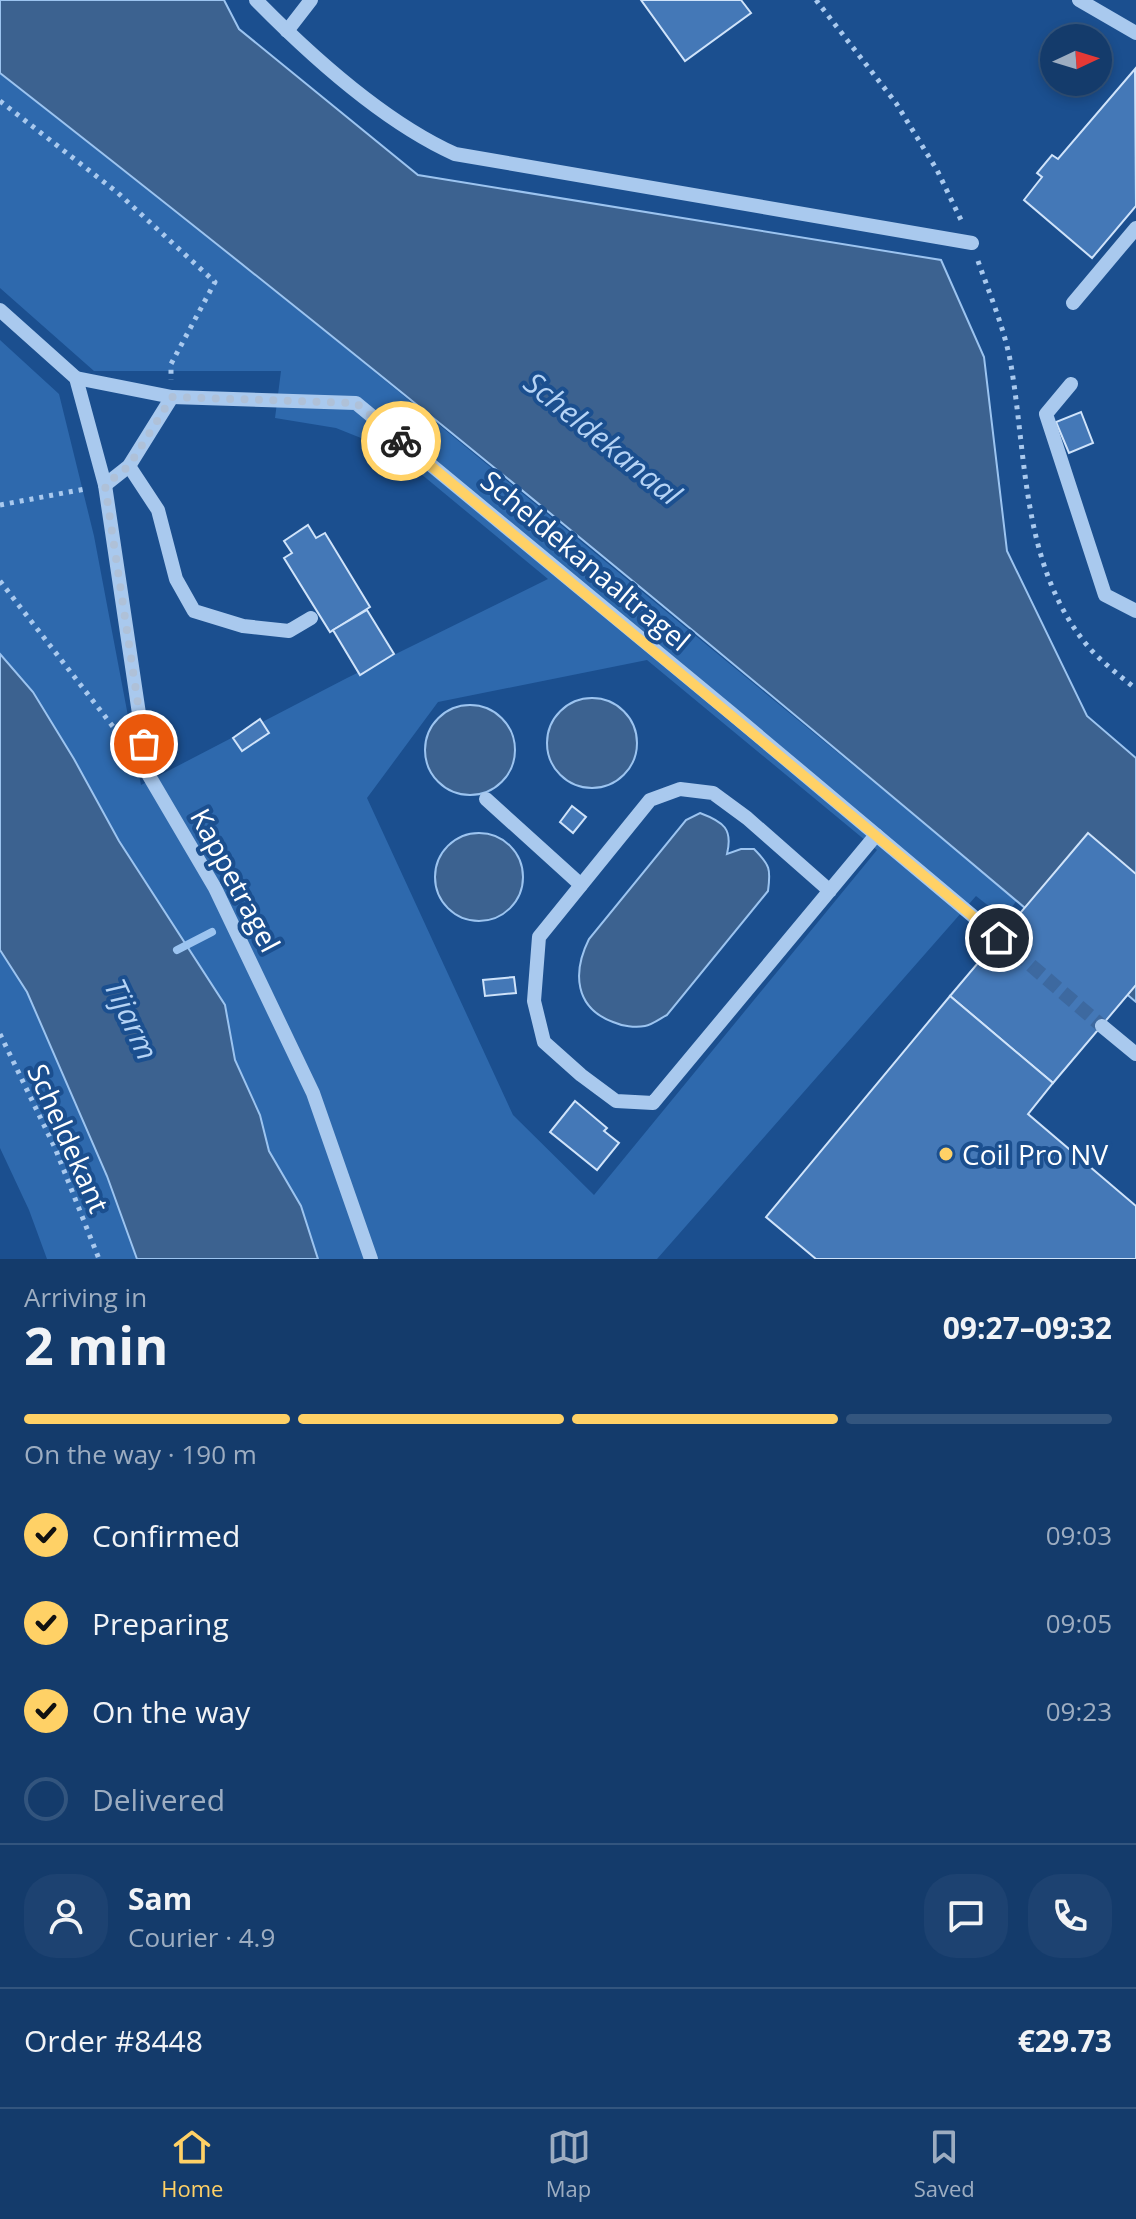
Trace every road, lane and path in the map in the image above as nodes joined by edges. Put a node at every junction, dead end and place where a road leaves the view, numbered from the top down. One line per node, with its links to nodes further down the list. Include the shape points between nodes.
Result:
1 (256, 0): 5 (street)
2 (311, 0): 5 (street)
3 (816, 0): 9 (path, via 896,103 937,170)
4 (1079, 0): 6 (street)
5 (287, 31): 9 (street, via 348,84 426,141 455,154)
6 (1136, 33)
7 (0, 101): 14 (path, via 118,193 215,282 171,364)
8 (1136, 228): 10 (street)
9 (972, 243): 21 (path, via 1011,364 1033,526 1046,570 1063,609 1087,644)
10 (1073, 303)
11 (0, 310): 12 (street)
12 (76, 378): 14 (street, Scheldekanaaltragel); 16 (street, Kappetragel)
13 (1071, 384): 19 (street, via 1046,414 1105,595)
14 (172, 397): 15 (street); 24 (street, Scheldekanaaltragel, via 356,403)
15 (129, 466): 16 (street); 20 (street, via 158,510 176,579 194,611 243,626 289,631)
16 (105, 485): 17 (path); 32 (street, Kappetragel, via 148,774 215,888 313,1093)
17 (0, 505)
18 (0, 581): 22 (path)
19 (1136, 611)
20 (311, 618)
21 (1136, 689)
22 (123, 739)
23 (486, 799): 25 (street)
24 (876, 835): 26 (street); 27 (street, Scheldekanaaltragel)
25 (581, 885): 26 (street, via 650,800 680,789 713,793); 26 (street, via 539,937 534,1001 544,1042 616,1101 653,1103)
26 (830, 891)
27 (999, 938)
28 (1102, 1026): 30 (street)
29 (0, 1034): 31 (path, Scheldekant, via 55,1148)
30 (1136, 1054)
31 (99, 1259)
32 (371, 1259)

